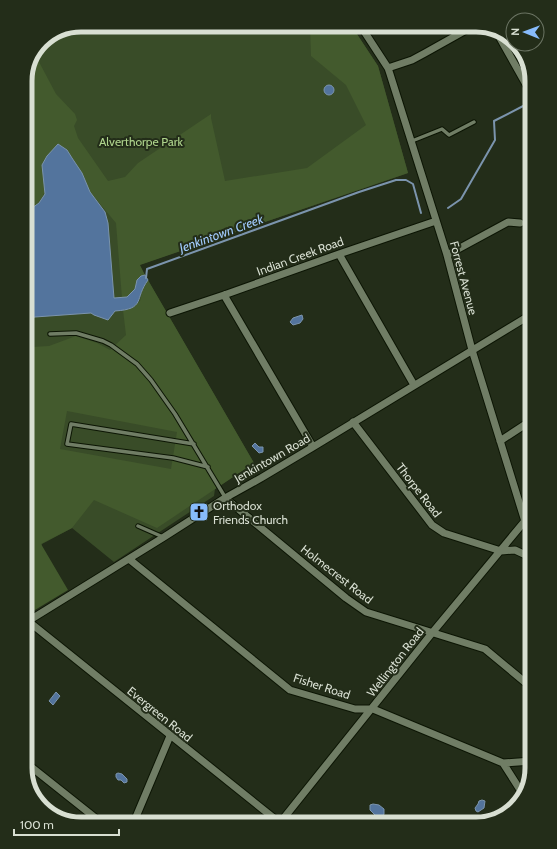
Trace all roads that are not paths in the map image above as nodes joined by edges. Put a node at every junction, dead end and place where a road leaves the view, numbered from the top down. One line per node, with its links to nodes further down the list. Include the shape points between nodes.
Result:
1 (365, 32): 4 (street, Forrest Avenue)
2 (463, 32): 4 (street, via 425,54)
3 (501, 40): 5 (street)
4 (388, 68): 7 (street, Forrest Avenue)
5 (525, 82)
6 (474, 122): 7 (lane, via 449,135 442,129)
7 (411, 142): 8 (street, Forrest Avenue)
8 (436, 221): 10 (street, Indian Creek Road); 11 (street, Forrest Avenue)
9 (520, 223): 11 (street, via 508,222)
10 (339, 254): 12 (street, Indian Creek Road); 17 (street)
11 (447, 255): 16 (street, Forrest Avenue)
12 (224, 295): 13 (street, Indian Creek Road); 22 (street)
13 (170, 313)
14 (525, 318): 16 (street, Jenkintown Road)
15 (50, 334): 21 (lane, via 76,333 103,341 137,364 151,380)
16 (472, 350): 17 (street, Jenkintown Road); 20 (street, Forrest Avenue)
17 (414, 385): 18 (street, Jenkintown Road)
18 (353, 422): 22 (street, Jenkintown Road); 28 (street, Thorpe Road, via 432,525 444,533)
19 (525, 425): 20 (street)
20 (500, 441): 25 (street, Forrest Avenue)
21 (194, 444): 23 (lane); 23 (lane, via 71,424 67,444 173,458)
22 (313, 447): 24 (street, Jenkintown Road)
23 (208, 467): 24 (lane)
24 (225, 498): 27 (street, Jenkintown Road); 33 (street, Holmecrest Road, via 366,612)
25 (524, 522): 28 (street, Wellington Road)
26 (138, 526): 27 (lane)
27 (164, 538): 30 (street, Jenkintown Road)
28 (501, 551): 29 (street, Thorpe Road, via 515,550); 33 (street, Wellington Road)
29 (525, 555)
30 (129, 560): 31 (street, Jenkintown Road); 35 (street, Fisher Road, via 290,690 356,709)
31 (32, 618)
32 (32, 627): 36 (street, Evergreen Road)
33 (432, 633): 34 (street, Holmecrest Road, via 484,649); 35 (street, Wellington Road)
34 (525, 682)
35 (372, 709): 38 (street, Fisher Road); 44 (street, Wellington Road)
36 (170, 736): 42 (street); 43 (street, Evergreen Road)
37 (525, 761): 38 (street)
38 (503, 763): 40 (street)
39 (32, 768): 41 (street)
40 (520, 789)
41 (94, 817)
42 (136, 817)
43 (272, 817)
44 (285, 817)

